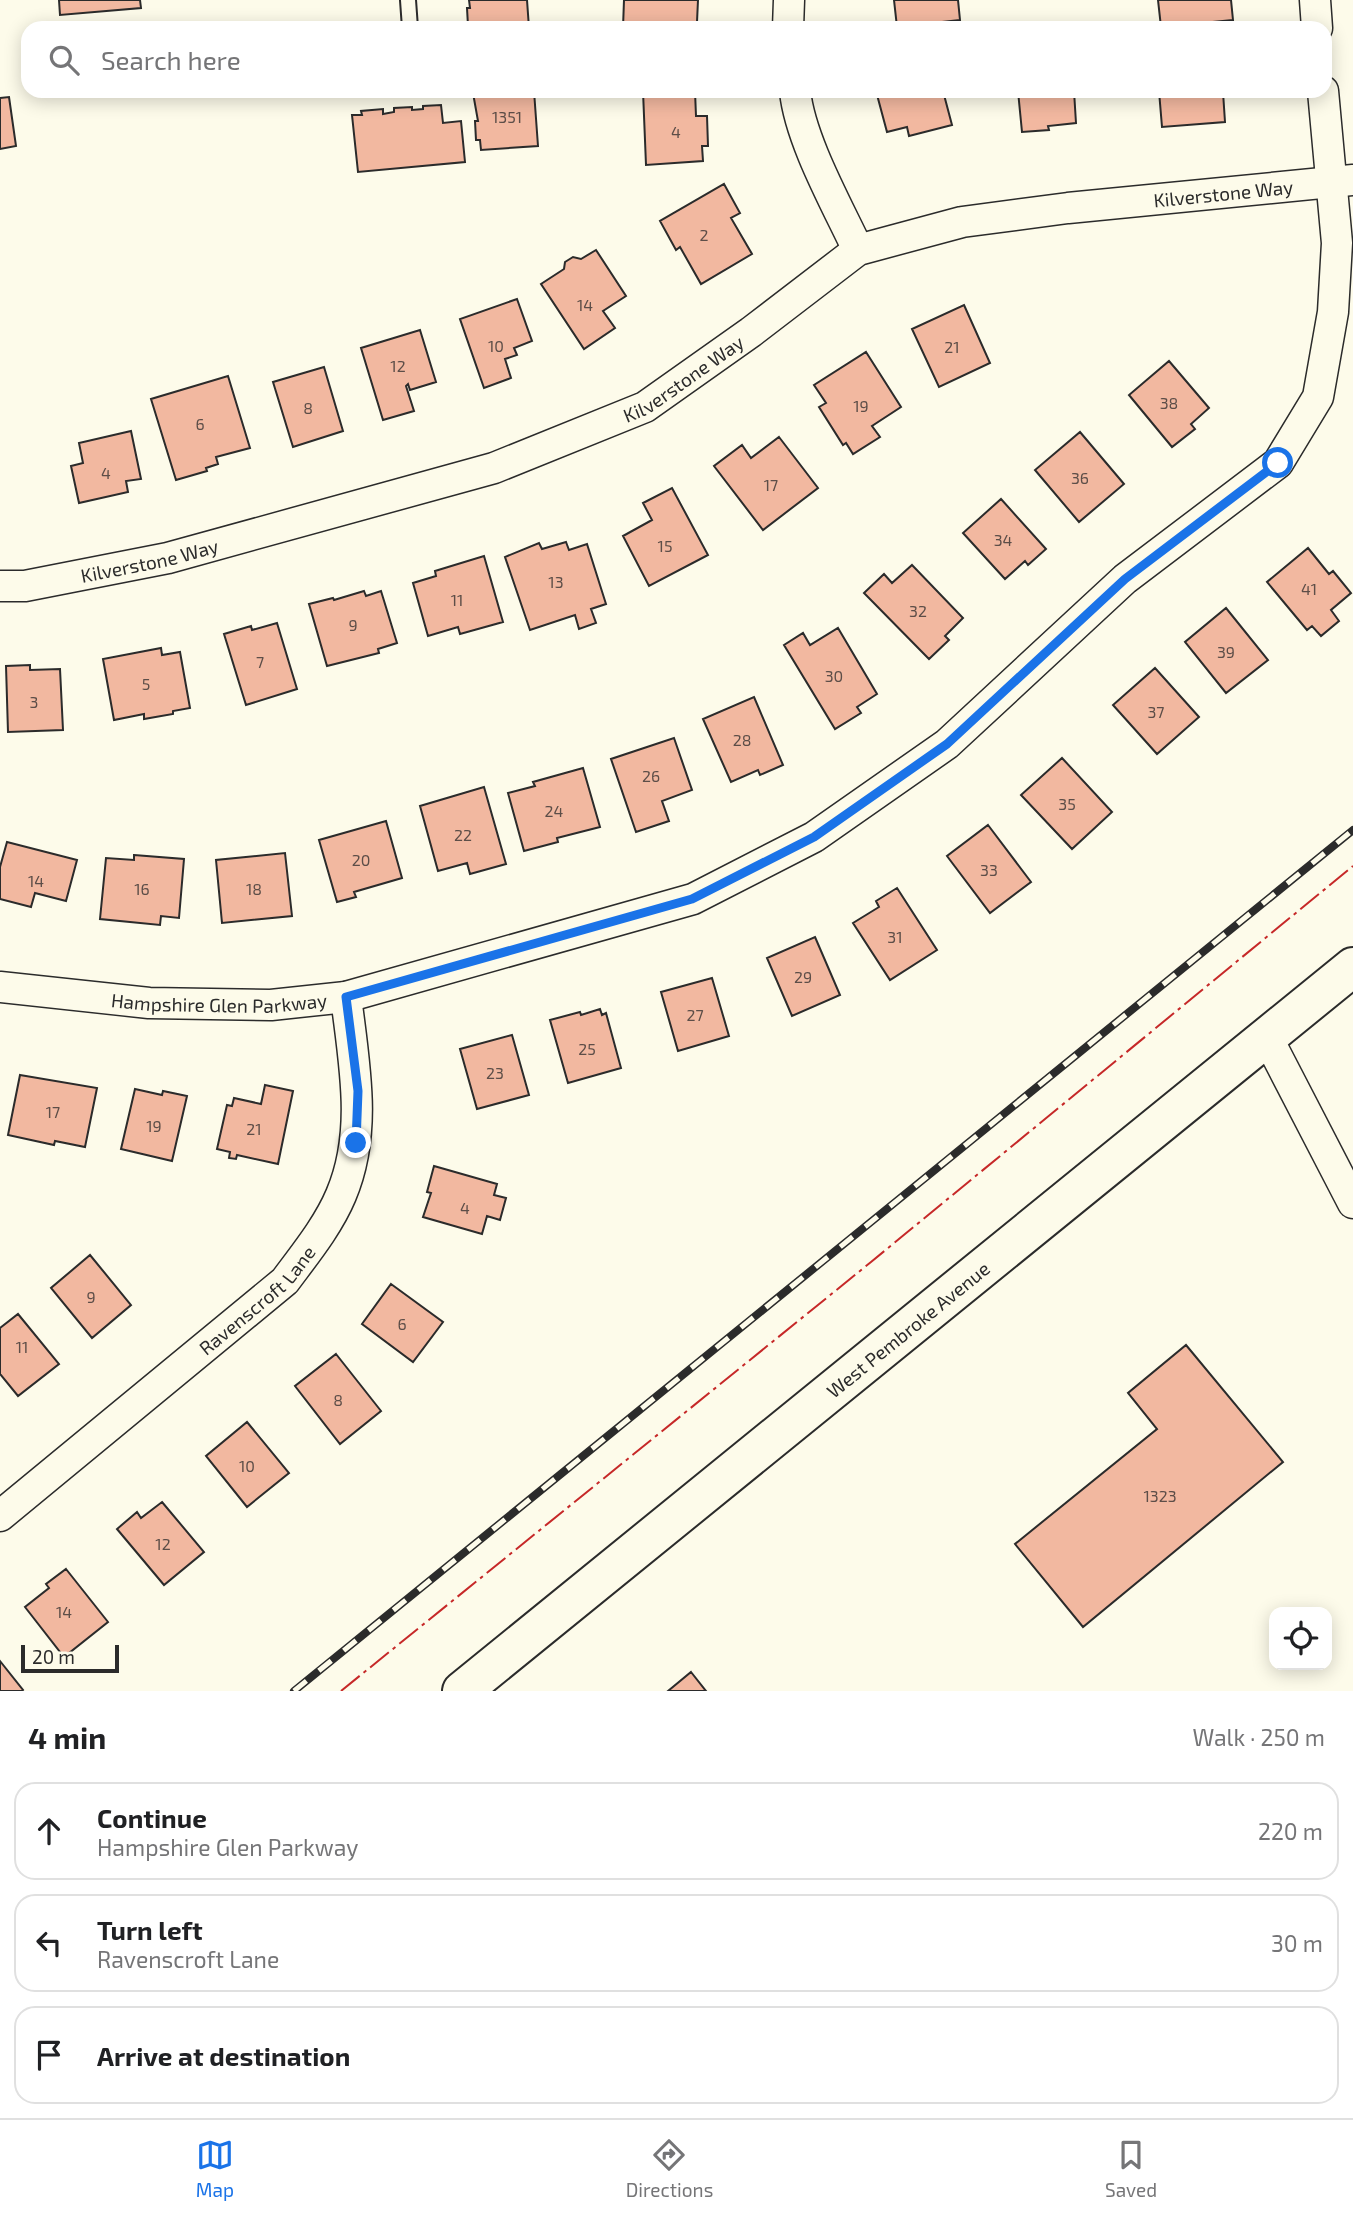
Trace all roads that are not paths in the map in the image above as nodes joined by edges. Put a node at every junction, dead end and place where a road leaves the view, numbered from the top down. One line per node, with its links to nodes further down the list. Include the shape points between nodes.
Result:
1 (408, 0): 4 (lane)
2 (789, 0): 5 (street)
3 (1315, 0): 6 (street)
4 (410, 21)
5 (788, 21)
6 (1316, 21)
7 (796, 98): 10 (street, via 816,161)
8 (1324, 98): 9 (street, Hampshire Glen Parkway)
9 (1342, 181): 10 (street, Kilverstone Way, via 962,222); 14 (street, Hampshire Glen Parkway, via 1333,312 1318,397 1278,463 1125,579 947,744 814,837 692,899)
10 (858, 250): 11 (street, Kilverstone Way, via 645,407 494,468 168,558 25,586)
11 (0, 586)
12 (1353, 967): 15 (main road, West Pembroke Avenue)
13 (0, 987): 14 (street, Hampshire Glen Parkway, via 149,1003 271,1005)
14 (346, 997): 17 (street, Ravenscroft Lane, via 358,1091 356,1143 341,1195 313,1244 285,1281)
15 (1267, 1037): 16 (street); 18 (main road, West Pembroke Avenue)
16 (1353, 1203)
17 (0, 1516)
18 (462, 1691)

